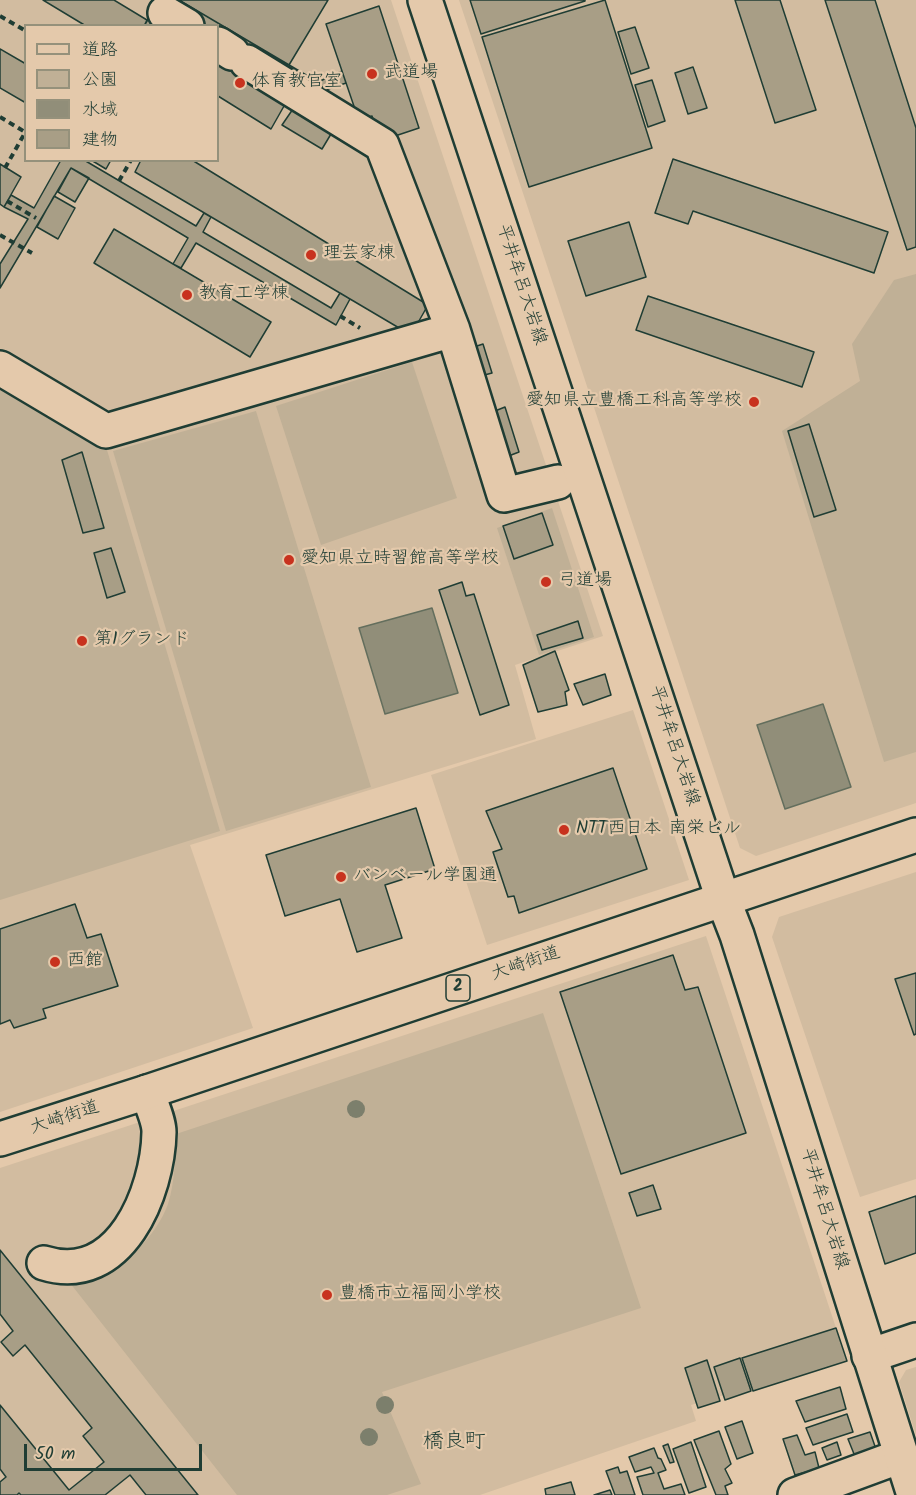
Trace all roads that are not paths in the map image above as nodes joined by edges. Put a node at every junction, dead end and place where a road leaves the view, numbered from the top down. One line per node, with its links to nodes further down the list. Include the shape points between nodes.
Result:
1 (425, 0): 7 (main road, 平井牟呂大岩線)
2 (232, 53): 3 (main road, via 382,146)
3 (453, 330): 4 (main road, via 106,431); 5 (main road, via 504,495)
4 (0, 368)
5 (558, 482)
6 (916, 835): 7 (main road, 大崎街道 / 2)
7 (723, 899): 8 (main road, 大崎街道 / 2); 12 (main road, 平井牟呂大岩線)
8 (147, 1092): 9 (main road, 大崎街道 / 2); 10 (main road, via 159,1129 156,1163 134,1223 111,1252 87,1263 58,1267)
9 (0, 1139)
10 (44, 1263)
11 (916, 1340): 12 (main road)
12 (869, 1356): 13 (main road, 平井牟呂大岩線)
13 (901, 1456): 14 (main road); 15 (main road, 平井牟呂大岩線)
14 (795, 1495)
15 (914, 1495)

